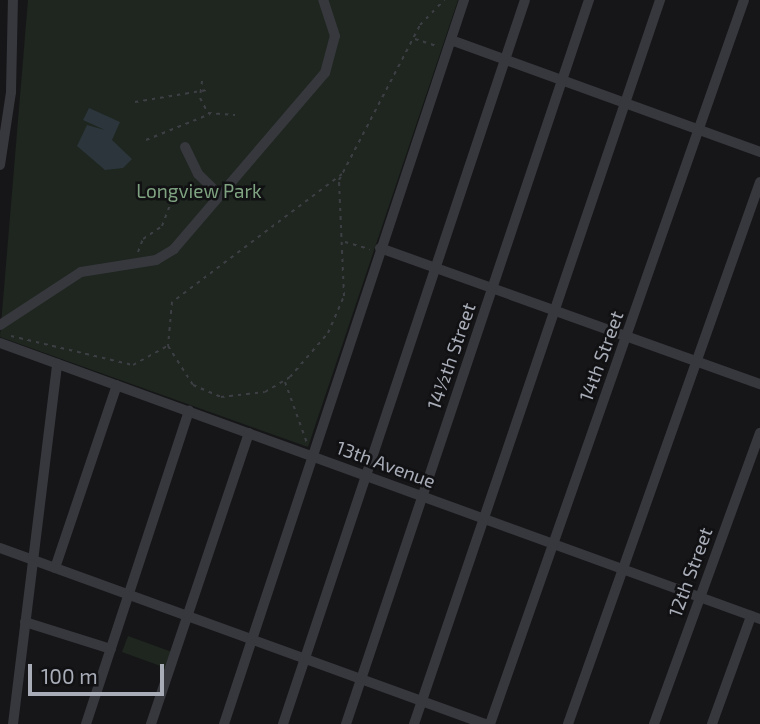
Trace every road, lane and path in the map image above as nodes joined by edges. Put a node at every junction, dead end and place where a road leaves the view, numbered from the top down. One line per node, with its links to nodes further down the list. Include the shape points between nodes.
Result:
1 (13, 0): 24 (street, via 11,92)
2 (324, 0): 27 (street, via 335,36 325,73)
3 (444, 0): 9 (path)
4 (464, 0): 10 (street)
5 (525, 0): 11 (street)
6 (589, 0): 12 (street, 14½th Street)
7 (660, 0): 17 (street)
8 (744, 0): 20 (street, 14th Street)
9 (414, 39): 10 (path); 25 (path)
10 (449, 45): 11 (street); 30 (street)
11 (505, 59): 12 (street); 32 (street)
12 (563, 80): 17 (street); 33 (street, 14½th Street)
13 (202, 81): 14 (path)
14 (200, 89): 15 (path); 16 (path); 18 (path)
15 (207, 90)
16 (135, 102)
17 (625, 102): 20 (street); 34 (street)
18 (210, 114): 19 (path); 21 (path)
19 (235, 115)
20 (699, 129): 23 (street); 36 (street, 14th Street)
21 (146, 141)
22 (185, 147): 27 (street, via 198,174)
23 (760, 152)
24 (0, 164)
25 (342, 174): 29 (path, via 338,201); 37 (path, via 178,295 167,317)
26 (760, 182): 38 (street)
27 (220, 195): 31 (street, via 165,256)
28 (171, 203): 31 (path, via 160,229 143,239)
29 (344, 242): 30 (path); 40 (path, via 344,296 334,324)
30 (380, 250): 32 (street); 46 (street)
31 (135, 263): 35 (street, via 81,272)
32 (435, 267): 33 (street); 47 (street)
33 (492, 288): 34 (street); 48 (street, 14½th Street)
34 (555, 310): 36 (street); 49 (street)
35 (0, 334): 37 (path, via 133,365 148,362); 39 (street, 13th Avenue)
36 (627, 336): 38 (street); 50 (street, 14th Street)
37 (168, 345): 40 (path, via 183,376 215,396 245,397)
38 (695, 361): 41 (street); 53 (street)
39 (57, 364): 42 (street, 13th Avenue); 52 (street)
40 (285, 382): 46 (path)
41 (760, 384)
42 (117, 385): 43 (street, 13th Avenue); 54 (street)
43 (189, 411): 44 (street, 13th Avenue); 55 (street)
44 (249, 433): 46 (street, 13th Avenue); 57 (street)
45 (760, 433): 56 (street, 12th Street)
46 (311, 452): 47 (street, 13th Avenue); 60 (street)
47 (366, 476): 48 (street, 13th Avenue); 62 (street)
48 (423, 496): 49 (street, 13th Avenue); 63 (street, 14½th Street)
49 (484, 517): 50 (street, 13th Avenue); 64 (street)
50 (553, 542): 53 (street, 13th Avenue); 72 (street, 14th Street)
51 (0, 548): 52 (street)
52 (32, 560): 54 (street); 59 (street)
53 (623, 567): 56 (street, 13th Avenue); 73 (street)
54 (55, 568): 55 (street)
55 (128, 595): 57 (street); 61 (street)
56 (700, 596): 58 (street, 13th Avenue); 74 (street, 12th Street)
57 (187, 616): 60 (street); 67 (street)
58 (756, 617): 75 (street)
59 (25, 622): 61 (street); 65 (street)
60 (252, 640): 62 (street); 68 (street)
61 (111, 649): 66 (street)
62 (305, 659): 63 (street); 69 (street)
63 (361, 679): 64 (street); 70 (street, 14½th Street)
64 (422, 702): 71 (street); 72 (street)
65 (13, 724)
66 (86, 724)
67 (151, 724)
68 (224, 724)
69 (283, 724)
70 (346, 724)
71 (414, 724)
72 (488, 724)
73 (568, 724)
74 (654, 724)
75 (712, 724)

